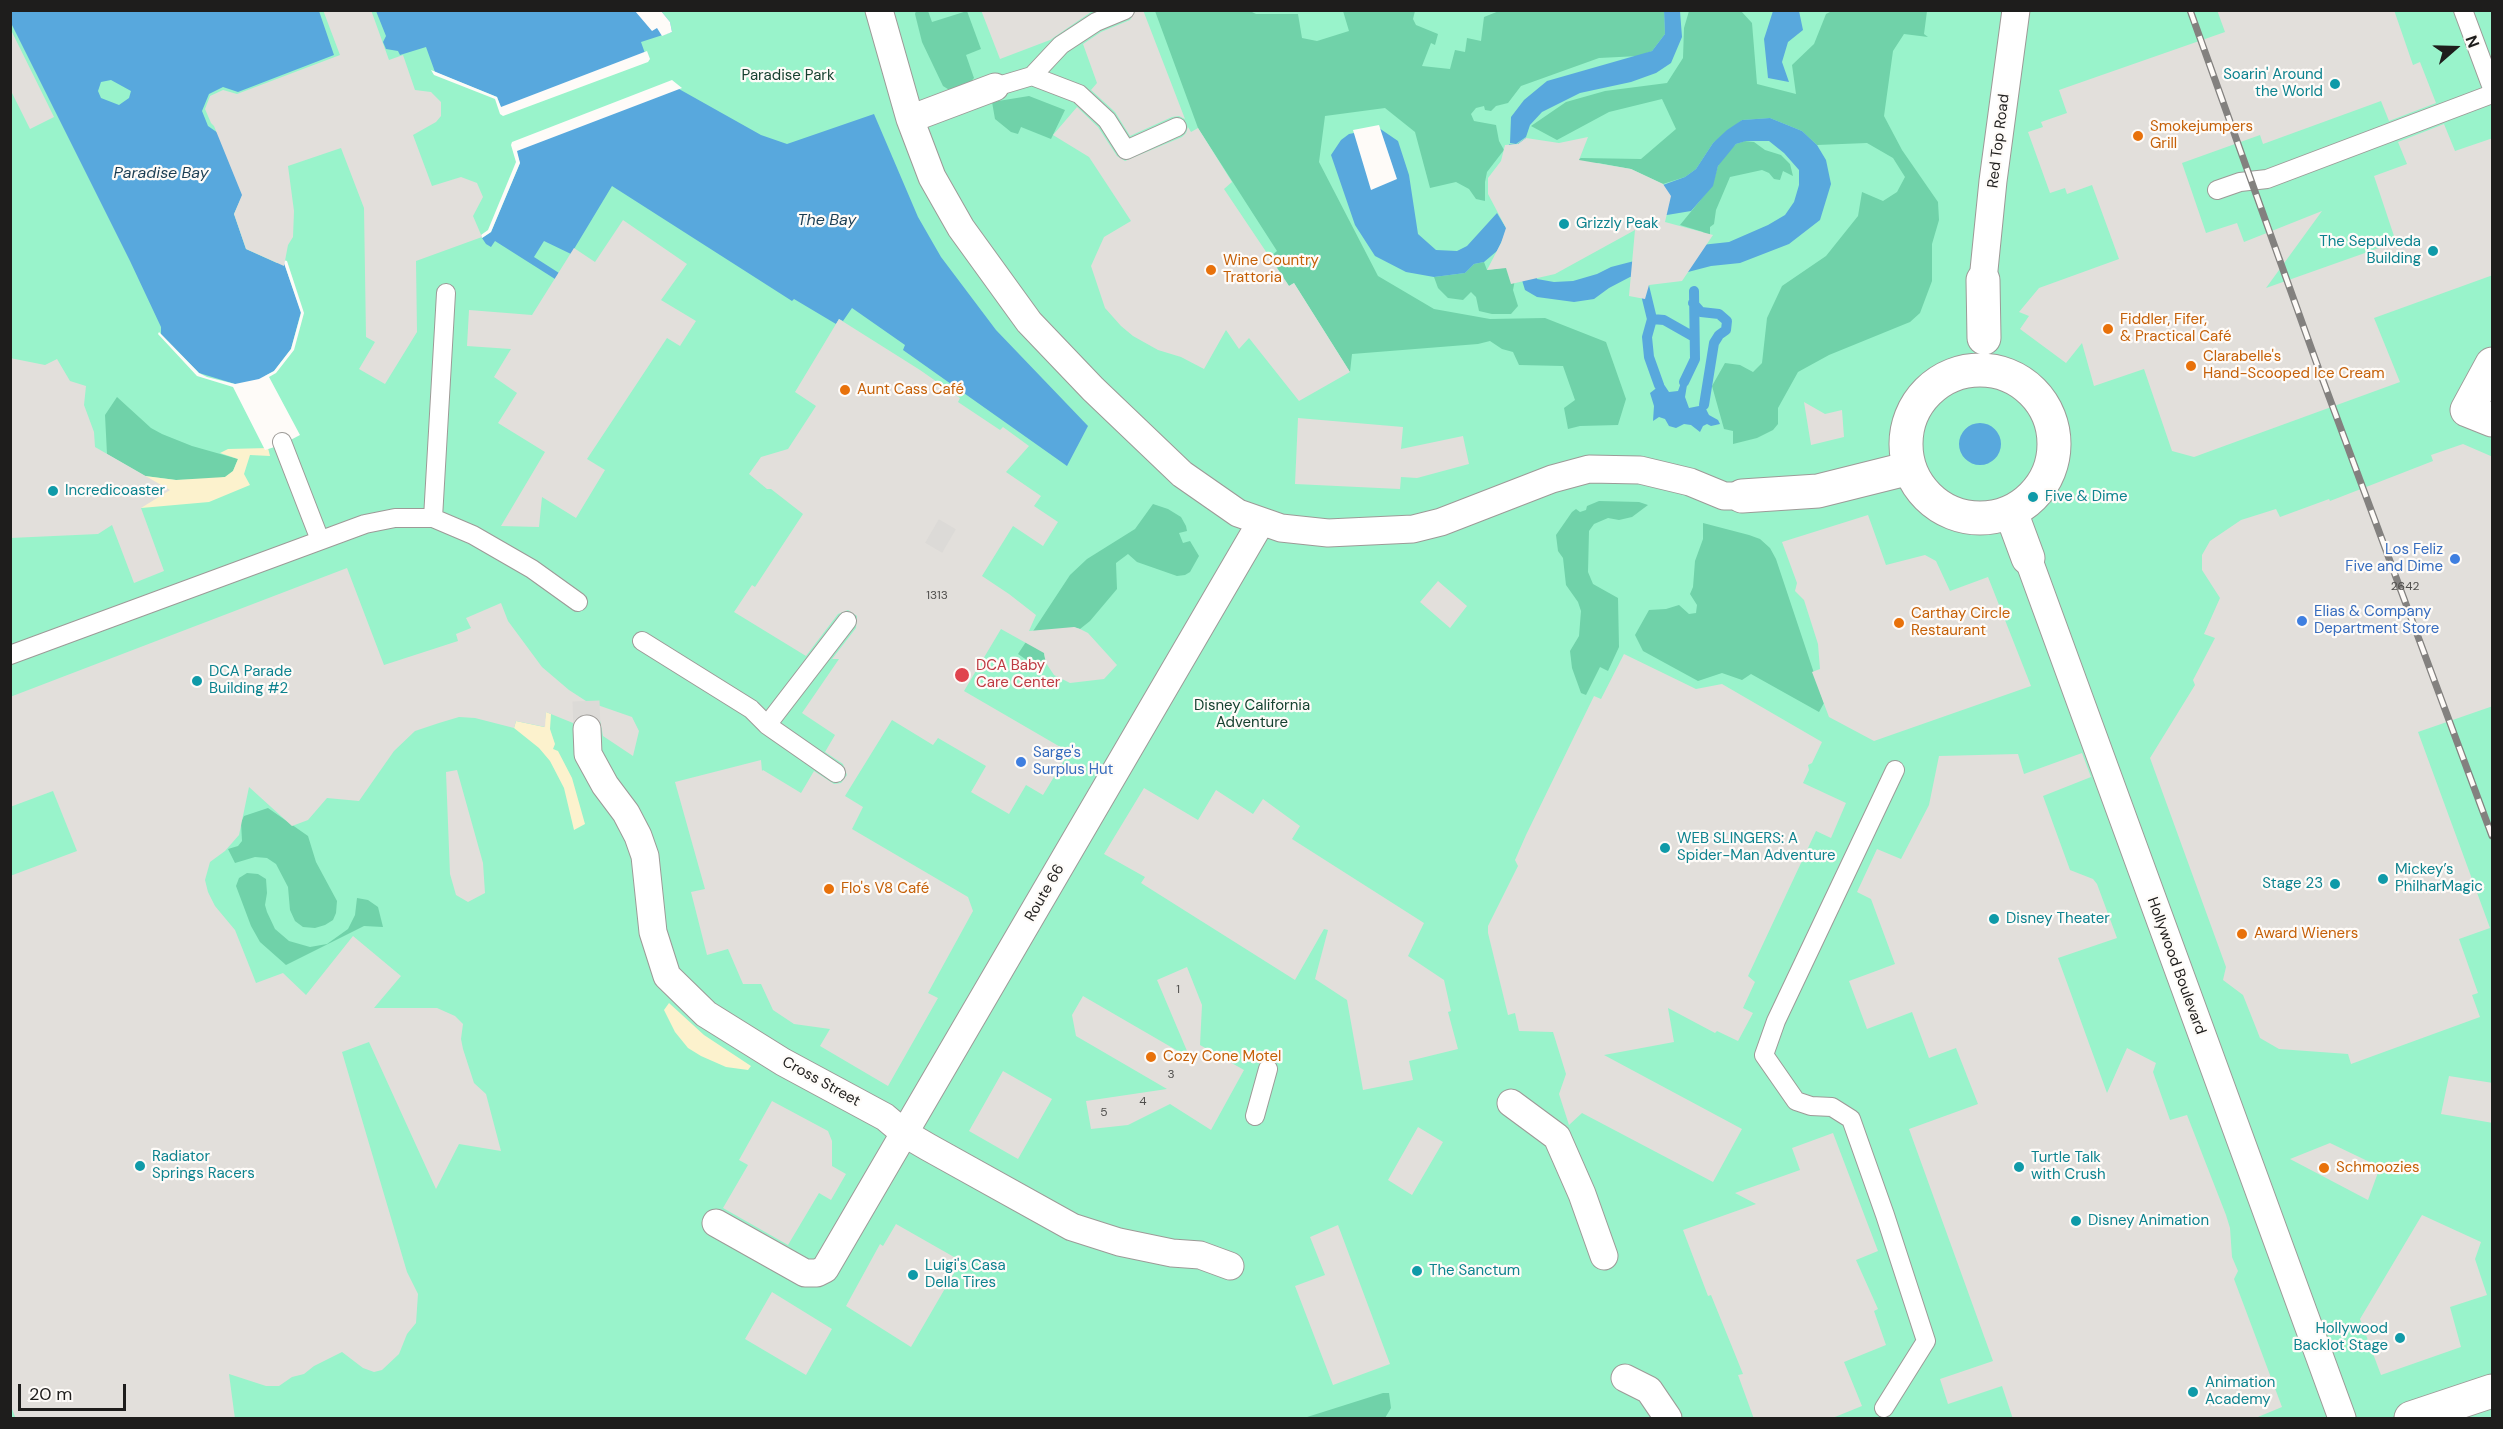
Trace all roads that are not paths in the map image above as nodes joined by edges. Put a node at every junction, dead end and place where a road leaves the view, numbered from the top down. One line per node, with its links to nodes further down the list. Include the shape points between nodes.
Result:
1 (879, 10): 9 (street)
2 (1125, 10): 5 (lane, via 1096,22 1061,45)
3 (2016, 10): 12 (street, Red Top Road)
4 (2463, 10): 7 (lane)
5 (1032, 76): 6 (lane); 10 (lane, via 1079,94 1107,120 1126,150)
6 (994, 87): 9 (street)
7 (2493, 88)
8 (2493, 94): 11 (lane, via 2267,179)
9 (910, 119): 22 (street, via 932,177 961,228 1029,322 1182,474 1238,513)
10 (1177, 127)
11 (2217, 190)
12 (1983, 276): 14 (street)
13 (446, 293): 21 (lane)
14 (1984, 338)
15 (2493, 364): 16 (street, via 2467,410)
16 (2493, 420)
17 (282, 442): 23 (lane)
18 (1910, 468): 19 (street, via 1818,491); 20 (street, via 1927,496 1949,512 1976,519); 20 (street, via 1906,445 1910,420 1932,387 1957,374 1980,369 2019,381 2037,397 2051,421 2053,459 2044,483 2026,503)
19 (1742, 496): 22 (street, via 1725,495 1640,470 1589,469 1413,529 1328,533)
20 (2011, 512): 24 (street, Hollywood Boulevard)
21 (433, 518): 23 (lane, via 395,518); 25 (lane, via 532,569)
22 (1261, 522): 36 (street, Route 66)
23 (320, 540): 28 (lane)
24 (2028, 558): 44 (street, Hollywood Boulevard)
25 (578, 602)
26 (847, 621): 29 (lane)
27 (642, 641): 29 (lane, via 751,709)
28 (10, 655)
29 (767, 725): 32 (lane)
30 (587, 729): 36 (street, Cross Street, via 588,754 642,846 649,877 653,932 667,976 706,1014 885,1118)
31 (1895, 770): 42 (lane, via 1776,1021 1764,1055 1796,1101 1832,1107 1851,1119 1886,1215 1926,1341)
32 (836, 773)
33 (1268, 1069): 35 (lane)
34 (1511, 1103): 38 (street, via 1557,1137)
35 (1255, 1116)
36 (904, 1133): 37 (street, Route 66, via 825,1269 817,1273 805,1273); 39 (street, Cross Street, via 1072,1227 1119,1242 1200,1255)
37 (716, 1223)
38 (1604, 1256)
39 (1230, 1266)
40 (1625, 1378): 43 (street, via 1649,1390)
41 (2493, 1391): 45 (street)
42 (1884, 1408)
43 (1668, 1419)
44 (2342, 1419)
45 (2411, 1419)

